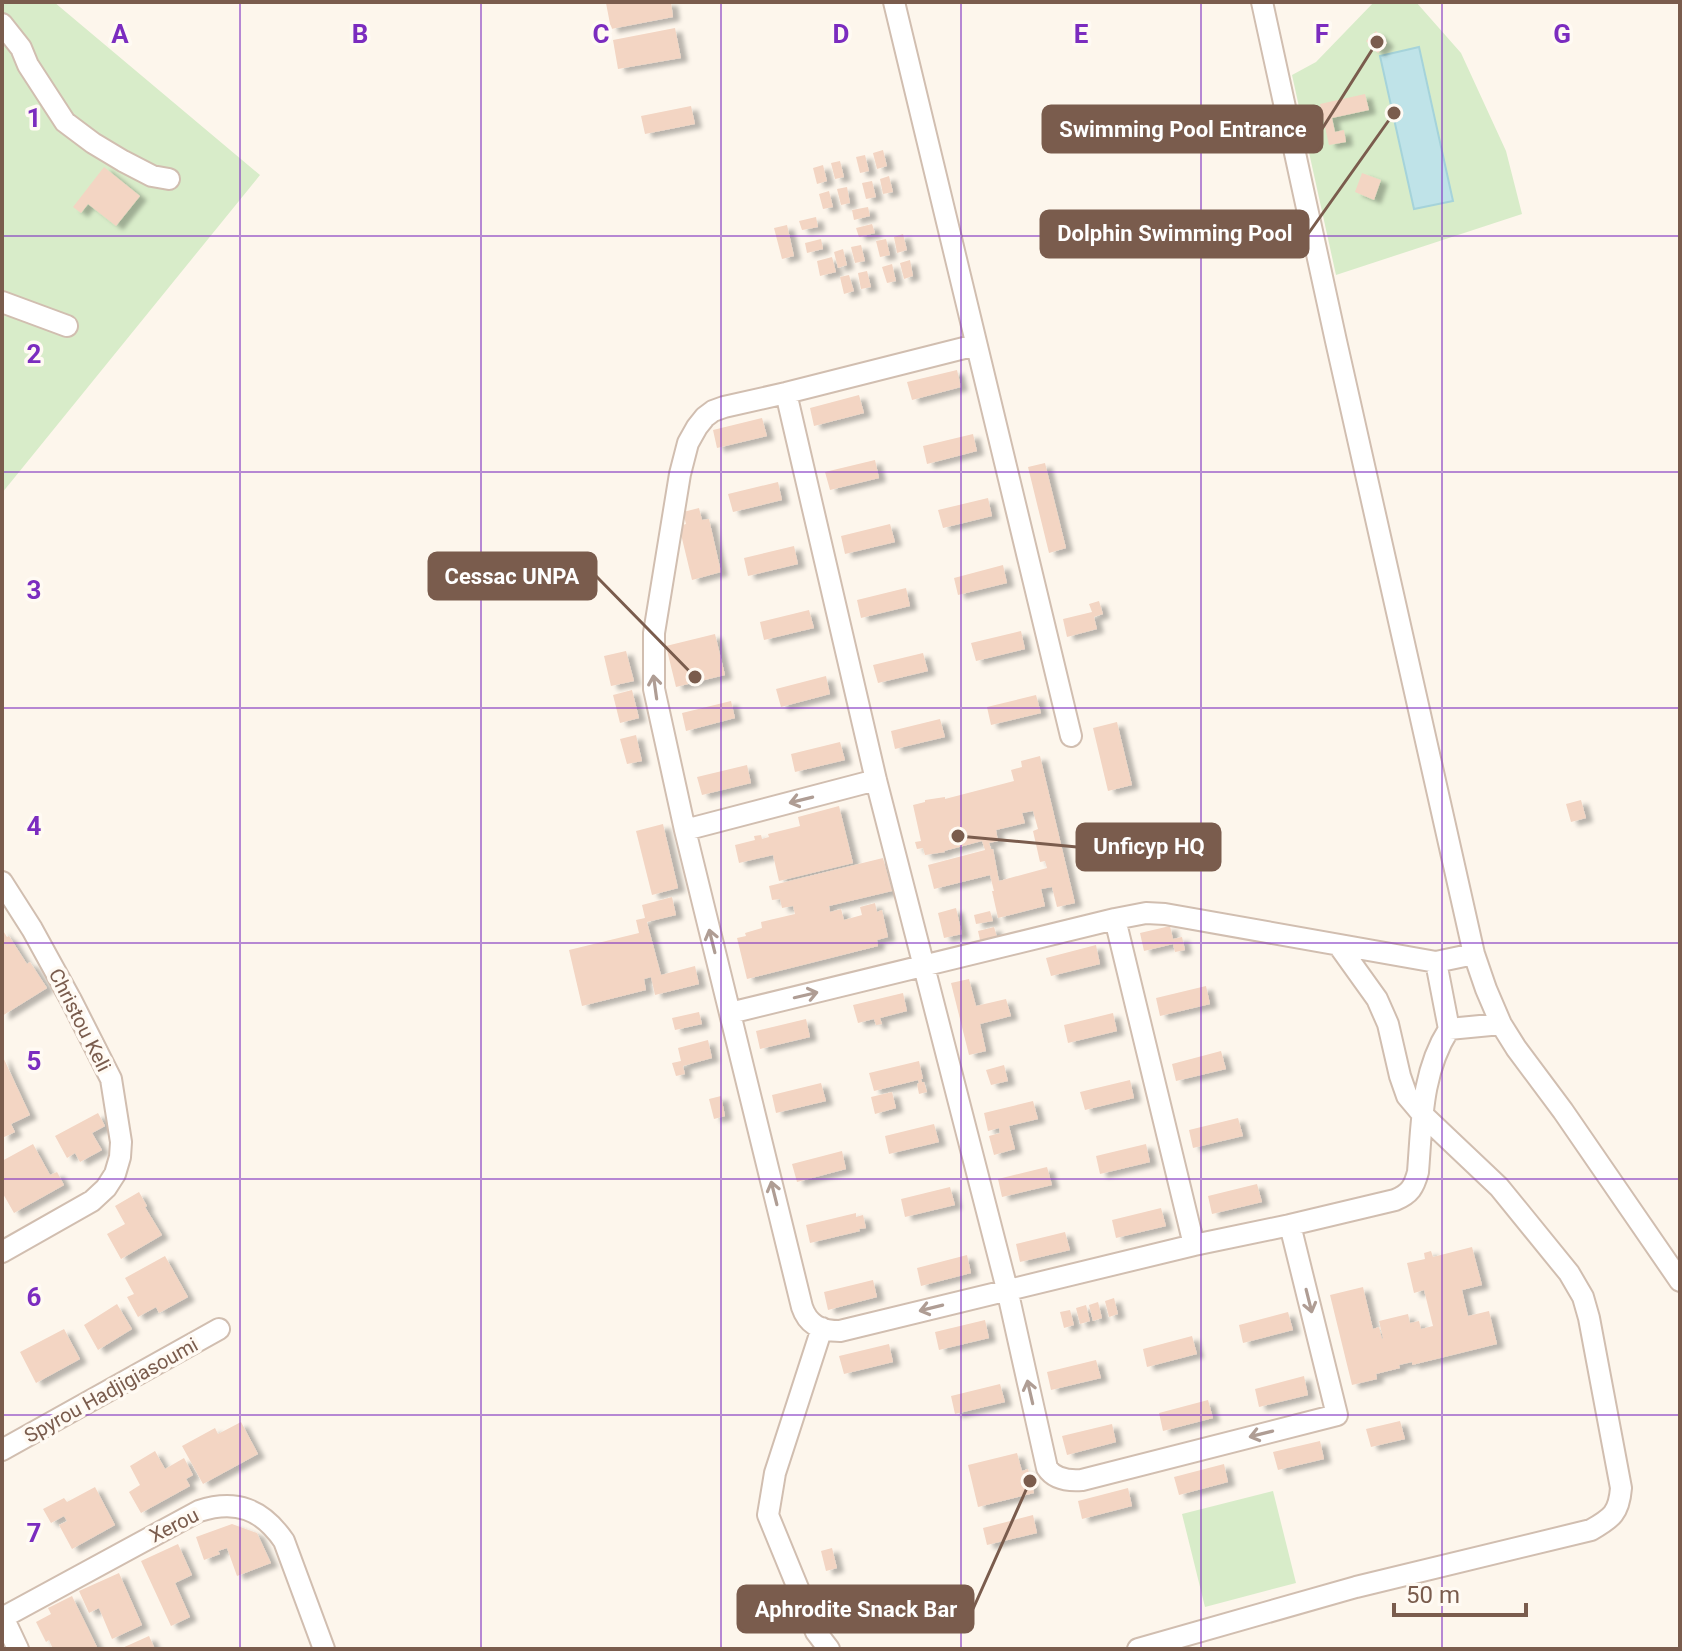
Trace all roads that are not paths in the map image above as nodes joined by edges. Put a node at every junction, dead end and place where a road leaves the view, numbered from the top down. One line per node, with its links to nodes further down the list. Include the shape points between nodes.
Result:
1 (894, 2): 7 (street)
2 (1262, 2): 15 (street)
3 (2, 24): 4 (street, via 65,122 123,161)
4 (169, 179)
5 (2, 302): 6 (street)
6 (67, 326)
7 (976, 345): 8 (street); 9 (street)
8 (786, 393): 10 (street); 11 (street, one-way to 8, via 654,689 653,662 680,474 688,443 705,417 724,407)
9 (1071, 736)
10 (876, 780): 11 (street, one-way to 11); 17 (street)
11 (685, 830): 18 (street, one-way to 11)
12 (2, 882): 24 (street, Christou Keli, via 111,1079 121,1142 115,1174 99,1195)
13 (1115, 919): 14 (street, via 1165,914); 17 (street); 23 (street)
14 (1339, 946): 16 (street); 21 (street, via 1377,999 1407,1096)
15 (1474, 954): 16 (street); 19 (street)
16 (1436, 962): 20 (street)
17 (923, 967): 18 (street, one-way to 17); 26 (street)
18 (730, 1013): 27 (street, one-way to 18, via 809,1322 802,1307)
19 (1501, 1024): 20 (street); 25 (street)
20 (1446, 1034): 21 (street, via 1433,1058)
21 (1423, 1115): 22 (street, via 1418,1172 1408,1195); 34 (street, via 1499,1187 1583,1297 1620,1503 1610,1519 1591,1530 1356,1587)
22 (1290, 1225): 23 (street); 26 (street, one-way to 26, via 1337,1415 1082,1480 1066,1480 1047,1468)
23 (1194, 1245): 26 (street)
24 (2, 1252)
25 (1680, 1281)
26 (1007, 1289): 27 (street, one-way to 27, via 840,1331)
27 (822, 1328): 33 (street, via 775,1473 768,1515 816,1632)
28 (219, 1329): 29 (street, Spyrou Hadjigiasoumi)
29 (2, 1450)
30 (2, 1617): 31 (street); 32 (street, Xerou, via 199,1511 232,1506 247,1508 275,1527)
31 (18, 1649)
32 (324, 1649)
33 (829, 1649)
34 (1138, 1649)

